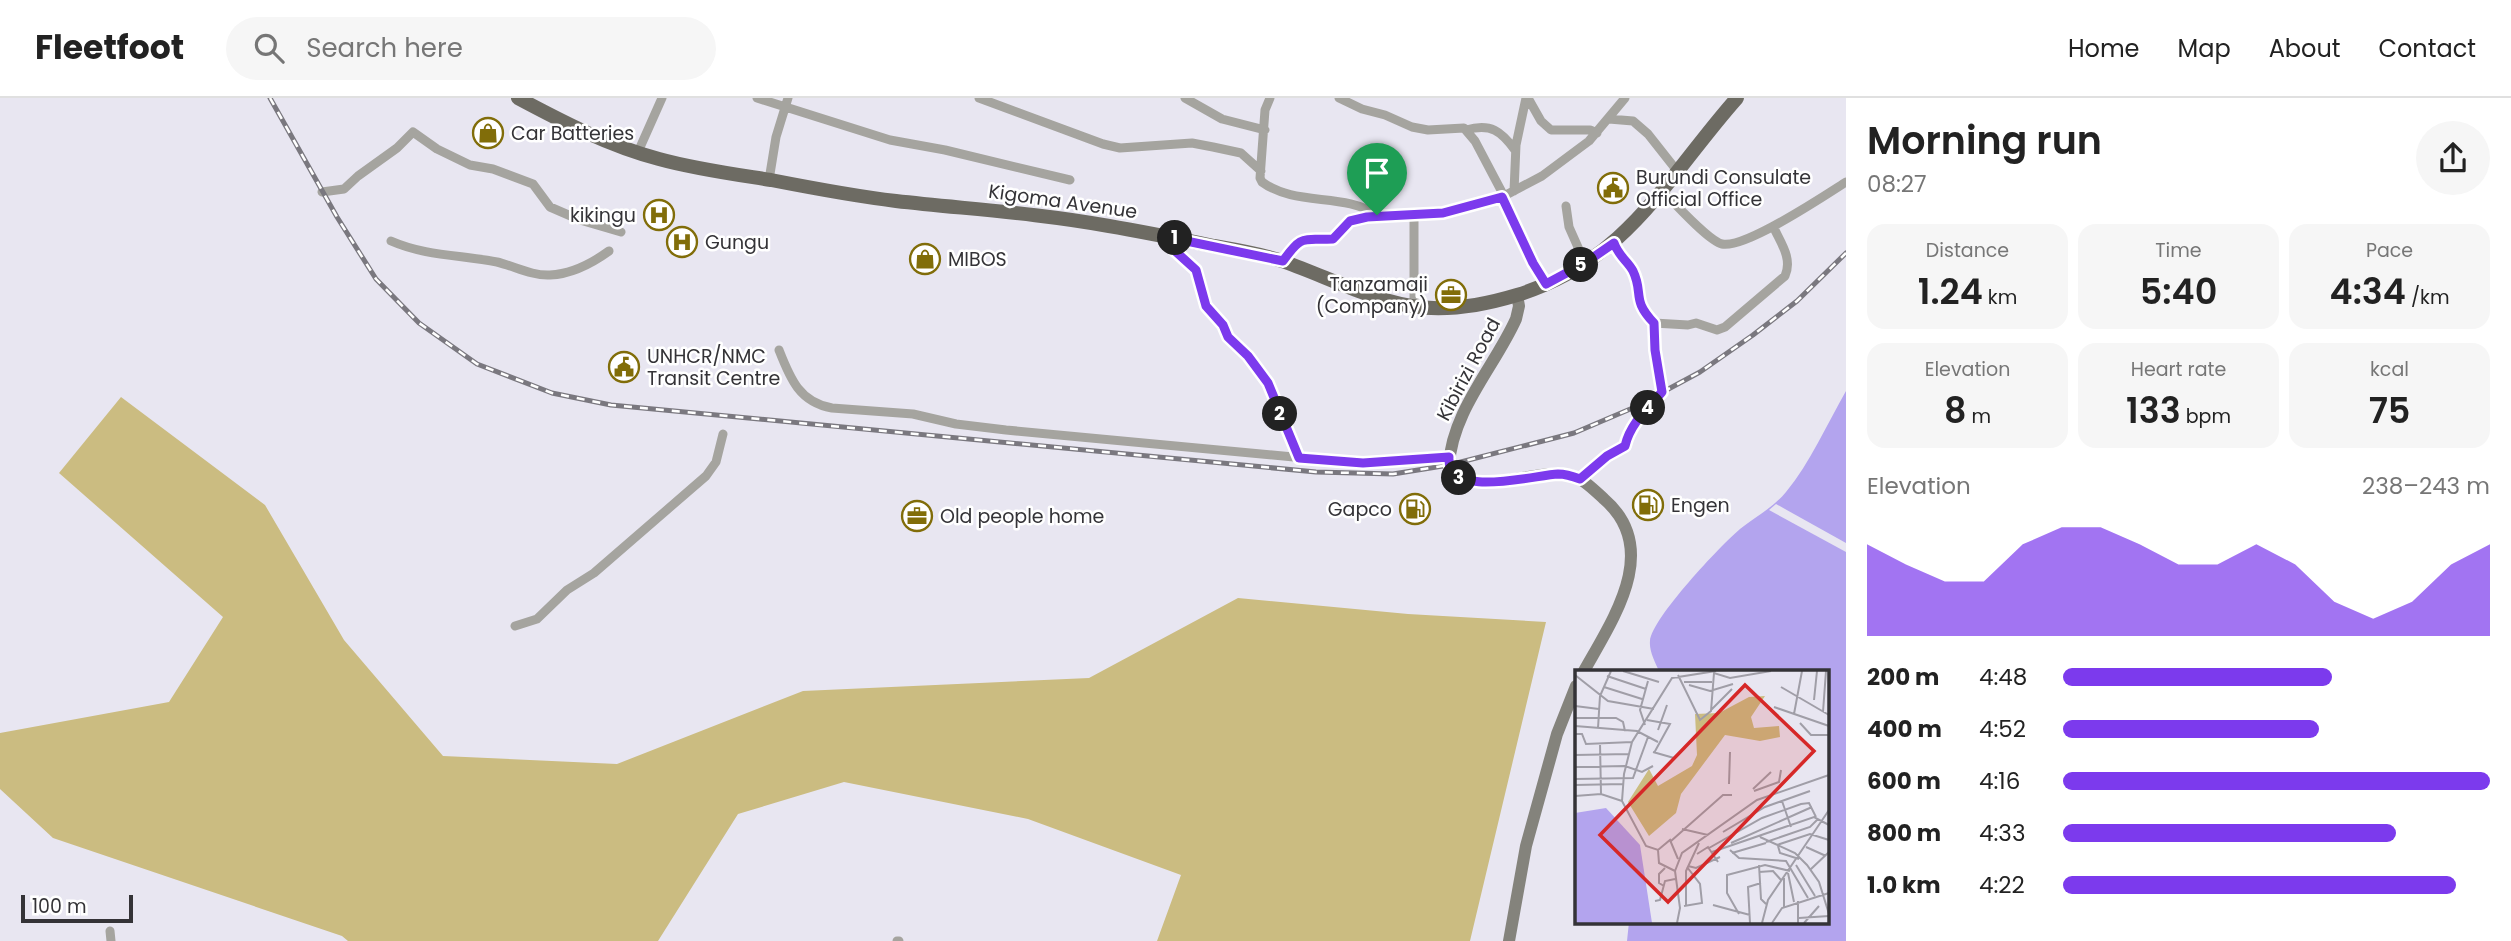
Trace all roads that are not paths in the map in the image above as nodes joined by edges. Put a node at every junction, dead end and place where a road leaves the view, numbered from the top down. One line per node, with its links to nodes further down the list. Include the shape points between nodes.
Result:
1 (518, 98): 17 (main road, Kigoma Avenue, via 578,129)
2 (662, 98): 17 (street)
3 (757, 98): 11 (street)
4 (979, 98): 18 (street, via 1103,145 1192,143 1241,153)
5 (1185, 98): 13 (street, via 1222,118)
6 (1270, 98): 13 (street)
7 (1339, 98): 14 (street, via 1412,127)
8 (1527, 98): 15 (street, via 1551,130); 16 (street)
9 (1625, 98): 12 (street)
10 (1737, 98): 19 (main road, Kigoma Avenue)
11 (786, 103): 20 (street); 21 (street, via 890,140)
12 (1609, 119): 15 (street); 19 (street, via 1633,121)
13 (1265, 130): 18 (street)
14 (1466, 130): 16 (street, via 1497,130); 26 (street)
15 (1597, 133): 23 (street, via 1542,176)
16 (1515, 150): 23 (street)
17 (638, 152): 20 (main road, Kigoma Avenue)
18 (1261, 171): 28 (street, via 1262,182 1273,188 1303,198 1354,204)
19 (1678, 172): 24 (main road, Kigoma Avenue)
20 (769, 180): 32 (main road, Kigoma Avenue, via 895,201 1062,218)
21 (1070, 180)
22 (1846, 182): 30 (street)
23 (1514, 191): 26 (street)
24 (1662, 191): 30 (street, via 1721,244 1735,244); 34 (main road, Kigoma Avenue)
25 (323, 192): 31 (street, via 344,189 413,132 470,165 533,184 550,207)
26 (1503, 196): 29 (street, via 1443,213); 38 (street)
27 (1566, 206): 37 (street, via 1569,227)
28 (1377, 215): 29 (street); 36 (street, via 1350,221 1333,239 1299,241)
29 (1414, 215): 40 (street)
30 (1773, 226): 41 (street, via 1787,258 1785,276 1725,327)
31 (621, 232)
32 (1167, 237): 36 (main road, Kigoma Avenue); 45 (street, via 1196,270 1206,306 1268,383)
33 (391, 241): 35 (street, via 421,252 463,255 545,275 579,269)
34 (1614, 243): 37 (main road, Kigoma Avenue); 41 (street, via 1634,272 1637,296)
35 (609, 251)
36 (1283, 261): 40 (main road, Kigoma Avenue, via 1339,285)
37 (1585, 263): 38 (main road, Kigoma Avenue)
38 (1546, 284): 39 (main road, Kigoma Avenue)
39 (1517, 295): 40 (main road, Kigoma Avenue, via 1454,308); 44 (street, Kibirizi Road, via 1516,318 1467,407)
40 (1414, 306)
41 (1654, 323): 46 (street, via 1662,392 1628,432 1625,446)
42 (779, 350): 45 (street, via 794,384 820,405 1006,430)
43 (723, 434): 47 (street, via 716,462 705,476 537,619)
44 (1449, 457): 45 (street, via 1363,463); 46 (street, via 1452,470 1467,481 1558,474)
45 (1299, 458)
46 (1580, 479): 48 (street, via 1609,503 1625,526 1633,554 1618,608)
47 (515, 626)
48 (1585, 670)
49 (1575, 691): 50 (street, via 1557,734 1527,846)
50 (1509, 941)

